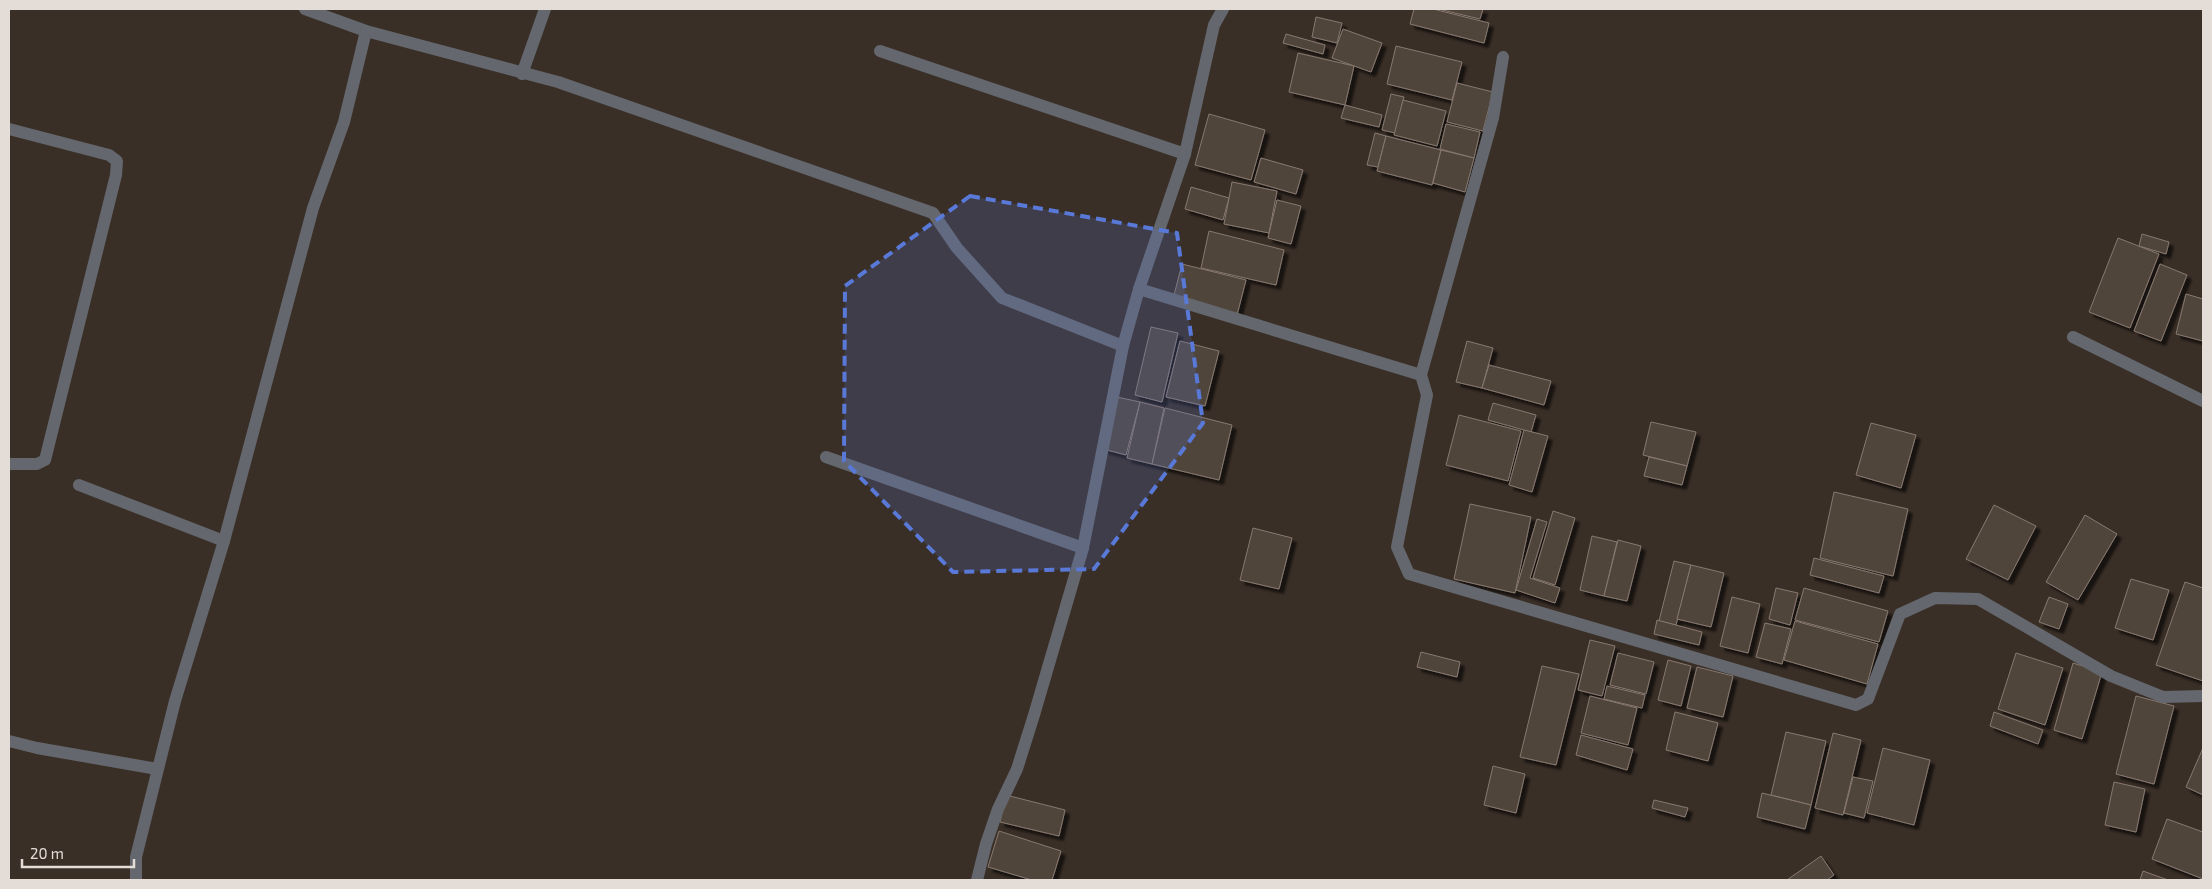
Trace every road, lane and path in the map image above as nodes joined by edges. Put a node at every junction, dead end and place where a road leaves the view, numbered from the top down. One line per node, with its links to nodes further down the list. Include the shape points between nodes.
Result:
1 (305, 9): 4 (street)
2 (545, 9): 7 (street)
3 (1223, 9): 9 (street, via 1214,25)
4 (366, 31): 7 (street); 18 (street, via 344,122 313,208)
5 (880, 51): 9 (street)
6 (1503, 57): 13 (street, via 1493,118)
7 (522, 74): 12 (street, via 558,82 933,213 956,248 1002,298)
8 (9, 129): 16 (street, via 109,155 116,161 116,175 45,460 37,464)
9 (1185, 154): 10 (street)
10 (1139, 289): 12 (street); 13 (street)
11 (2073, 337): 14 (street)
12 (1123, 346): 19 (street)
13 (1421, 375): 20 (street, via 1427,394 1397,547 1409,574 1856,704 1868,699 1900,614 1934,598 1978,598 2111,676 2163,697)
14 (2203, 401)
15 (826, 457): 19 (street)
16 (9, 464)
17 (79, 485): 18 (street)
18 (224, 541): 22 (street)
19 (1083, 548): 24 (street, via 1020,760 998,809)
20 (2203, 696)
21 (9, 741): 22 (street)
22 (157, 769): 23 (street, via 136,857)
23 (136, 880)
24 (977, 880)

